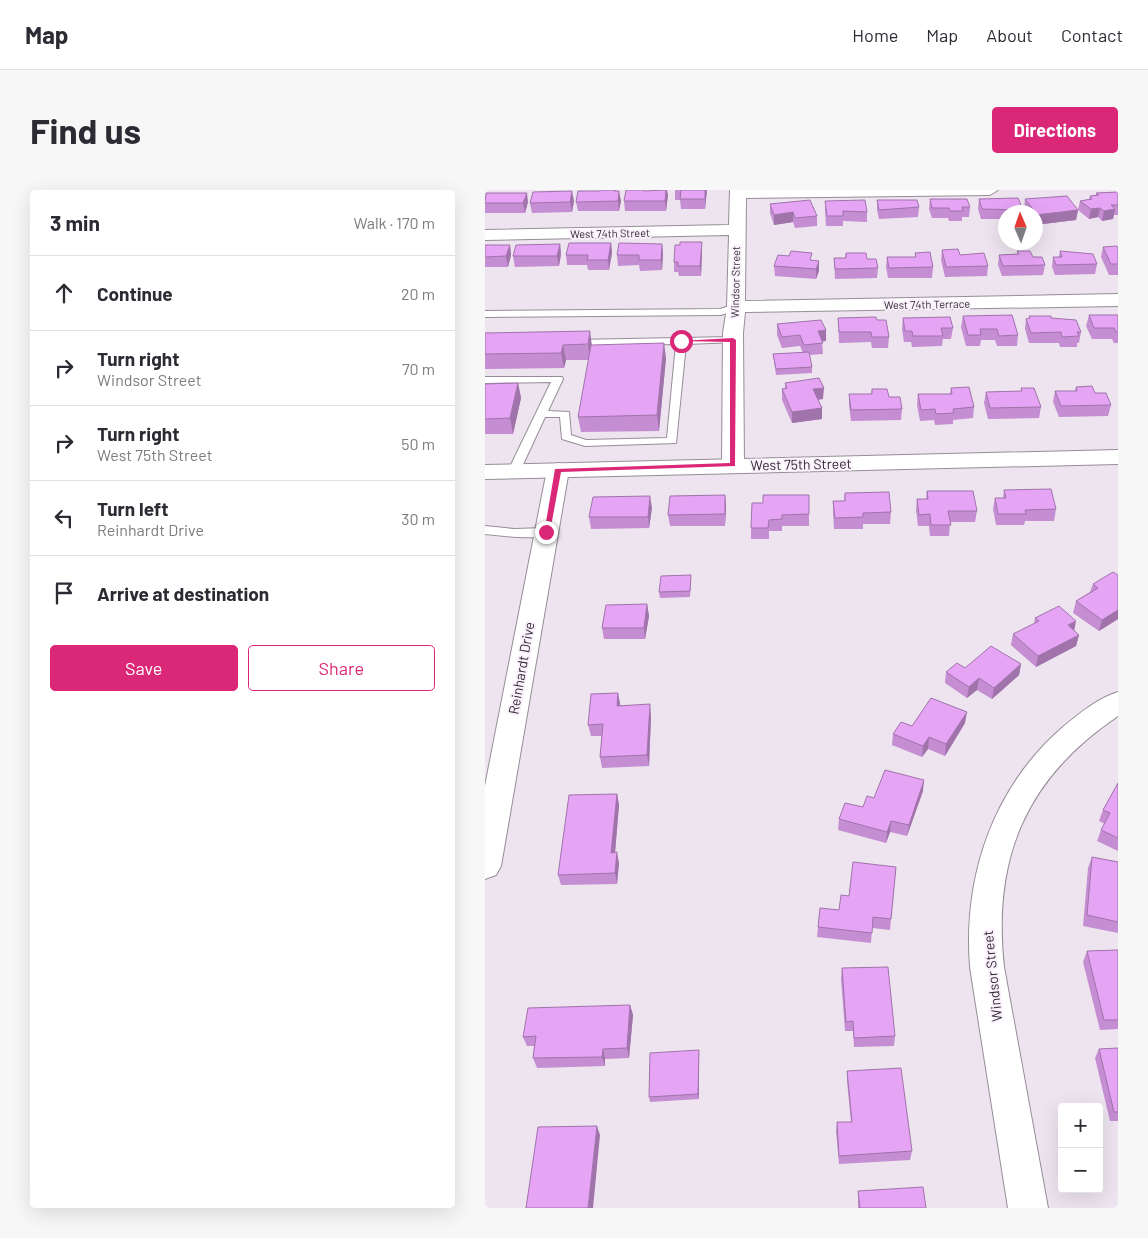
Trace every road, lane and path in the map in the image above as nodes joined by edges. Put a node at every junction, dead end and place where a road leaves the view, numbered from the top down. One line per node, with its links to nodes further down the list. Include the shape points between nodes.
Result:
1 (990, 190): 2 (street)
2 (738, 192): 3 (street, Windsor Street)
3 (736, 230): 4 (street, West 74th Street); 6 (street, Windsor Street)
4 (485, 234)
5 (1118, 300): 6 (street, West 74th Terrace)
6 (737, 306): 7 (lane, via 721,312); 8 (street, Windsor Street)
7 (485, 314)
8 (733, 340): 9 (lane); 14 (street, Windsor Street)
9 (681, 341): 10 (lane); 12 (lane, via 672,441 585,443 566,437 565,414)
10 (559, 343)
11 (485, 380): 12 (lane, via 558,379)
12 (542, 414): 16 (lane)
13 (1118, 457): 14 (street, West 75th Street)
14 (733, 465): 15 (street, West 75th Street)
15 (558, 470): 16 (street, West 75th Street); 19 (street, Reinhardt Drive)
16 (514, 471): 17 (street, West 75th Street)
17 (485, 472)
18 (485, 530): 19 (lane)
19 (546, 532): 21 (street, Reinhardt Drive)
20 (1118, 702): 22 (street, Windsor Street, via 1094,716 1062,742 1030,778 1000,835 987,893 985,940 990,984)
21 (485, 866)
22 (1028, 1208)

